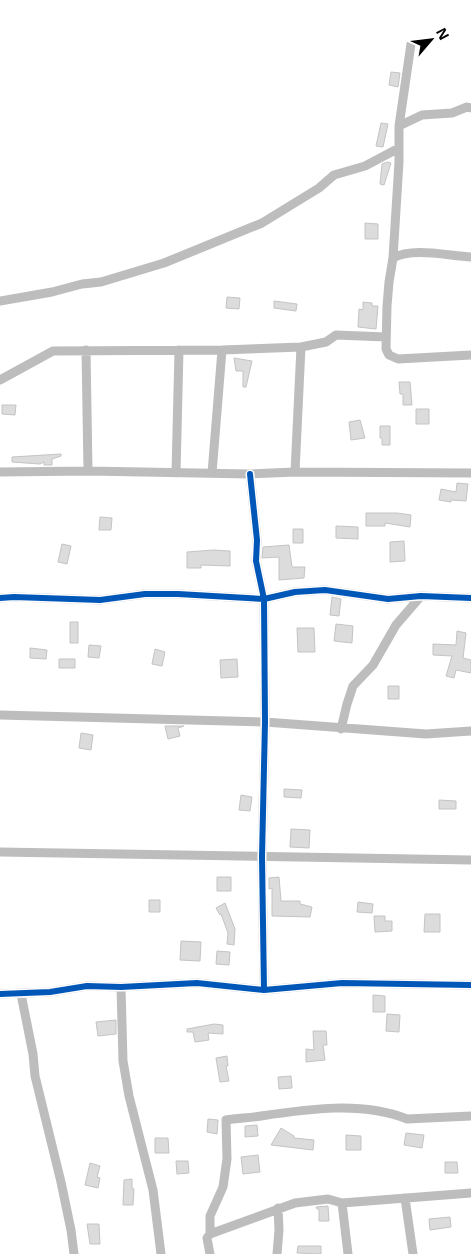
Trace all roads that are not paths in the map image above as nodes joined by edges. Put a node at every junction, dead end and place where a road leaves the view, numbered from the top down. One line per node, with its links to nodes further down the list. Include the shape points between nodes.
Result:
1 (411, 44): 3 (street)
2 (471, 108): 3 (street, via 422,115)
3 (399, 126): 4 (street)
4 (399, 148): 6 (street); 7 (street, via 365,166 334,175 262,223 164,263 100,282)
5 (471, 257): 6 (street, via 411,252)
6 (393, 258): 8 (street)
7 (0, 301)
8 (386, 337): 9 (street, via 336,335 326,342); 13 (street, via 386,350 398,359)
9 (301, 347): 12 (street); 17 (street)
10 (86, 350): 11 (street); 14 (street, via 53,351); 15 (street)
11 (179, 350): 12 (street); 18 (street)
12 (222, 350): 19 (street)
13 (471, 355)
14 (0, 380)
15 (88, 470): 16 (street); 18 (street)
16 (0, 472)
17 (295, 472): 20 (street); 21 (street)
18 (176, 473): 19 (street)
19 (212, 473): 21 (street)
20 (471, 473)
21 (250, 474): 25 (street, via 256,561)
22 (421, 596): 24 (street); 25 (street, via 388,598 325,590 294,592); 28 (street, via 396,626 373,665 353,686)
23 (0, 598): 25 (street, via 111,600 145,594 178,594)
24 (471, 598)
25 (264, 599): 27 (street)
26 (0, 715): 27 (street)
27 (265, 722): 28 (street); 31 (street)
28 (341, 729): 29 (street, via 426,734)
29 (471, 731)
30 (0, 852): 31 (street)
31 (262, 857): 32 (street); 35 (street)
32 (471, 860)
33 (471, 986): 35 (street, via 342,983)
34 (121, 987): 35 (street, via 197,983); 37 (street, via 87,986); 45 (street, via 123,1061 153,1190)
35 (264, 990)
36 (0, 994): 37 (street)
37 (21, 994): 44 (street, via 34,1076 62,1182)
38 (471, 1116): 43 (street, via 406,1119 382,1111 322,1109 226,1120 224,1177 210,1216)
39 (471, 1193): 40 (street)
40 (405, 1198): 41 (street); 49 (street)
41 (342, 1203): 42 (street, via 328,1198); 48 (street)
42 (278, 1208): 43 (street); 47 (street)
43 (210, 1234): 46 (street, via 207,1238)
44 (74, 1254)
45 (161, 1254)
46 (210, 1254)
47 (277, 1254)
48 (348, 1254)
49 (413, 1254)

